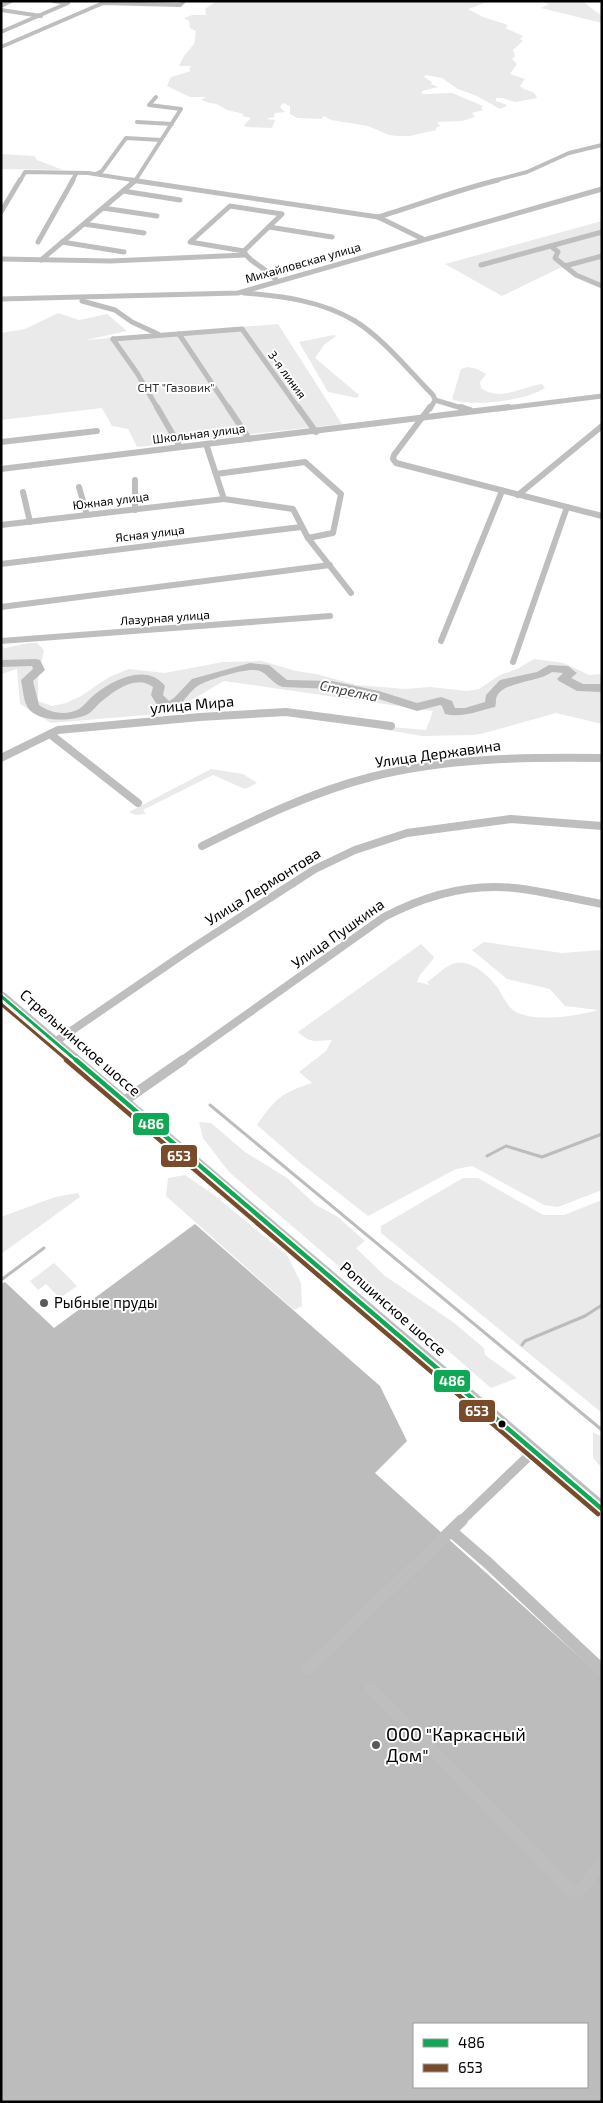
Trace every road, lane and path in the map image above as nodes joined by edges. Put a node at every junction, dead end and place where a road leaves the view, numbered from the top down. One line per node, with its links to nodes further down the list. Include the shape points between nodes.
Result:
1 (10, 1): 6 (street)
2 (53, 1): 7 (street, via 68,4)
3 (141, 1): 5 (street)
4 (184, 1): 5 (street, via 180,5)
5 (136, 4): 9 (street, via 103,4)
6 (1, 8): 7 (street)
7 (41, 16): 8 (street)
8 (1, 32)
9 (1, 47)
10 (156, 97): 12 (street, via 149,105 181,109)
11 (137, 122): 12 (street)
12 (172, 124): 13 (street)
13 (162, 140): 16 (street, via 126,138); 17 (street)
14 (602, 145): 24 (street, via 569,153 527,172 461,189)
15 (76, 174): 16 (street); 22 (street, via 25,172); 31 (street)
16 (96, 174): 17 (street)
17 (136, 180): 19 (street); 24 (street)
18 (602, 189): 30 (street, Михайловская улица)
19 (122, 191): 20 (street); 21 (street)
20 (180, 200)
21 (103, 208): 23 (street); 25 (street)
22 (1, 212)
23 (157, 216)
24 (378, 217): 30 (street)
25 (84, 224): 28 (street); 32 (street)
26 (269, 227): 29 (street); 35 (street); 35 (street, via 282,214 230,206 190,242)
27 (602, 232): 33 (street)
28 (144, 234)
29 (332, 237)
30 (423, 239): 41 (street, Михайловская улица)
31 (38, 242)
32 (62, 242): 34 (street); 38 (street)
33 (551, 246): 39 (street); 40 (street, via 558,252 555,258)
34 (124, 252)
35 (244, 253): 38 (street, via 138,261); 41 (street, via 246,258 270,272)
36 (602, 256): 40 (street)
37 (1, 259): 38 (street)
38 (40, 260)
39 (481, 264)
40 (565, 266): 42 (street, via 576,275)
41 (277, 281): 43 (street, Михайловская улица)
42 (601, 285)
43 (238, 292): 44 (street, Михайловская улица); 51 (street, via 302,301 336,311 355,321 378,339)
44 (72, 298): 45 (street, Михайловская улица); 48 (street, via 115,310)
45 (1, 299)
46 (242, 329): 47 (street); 56 (street, 3-я линия)
47 (178, 334): 48 (street); 57 (street)
48 (161, 335): 49 (street)
49 (113, 339): 60 (street)
50 (602, 396): 52 (street, Школьная улица)
51 (435, 400): 52 (street); 53 (street)
52 (476, 412): 53 (street, Школьная улица)
53 (422, 418): 56 (street, Школьная улица); 65 (street, via 394,456 396,463)
54 (602, 426): 67 (street)
55 (97, 431): 58 (street)
56 (316, 432): 57 (street, Школьная улица)
57 (249, 439): 59 (street, Школьная улица)
58 (1, 442)
59 (206, 444): 60 (street, Школьная улица); 62 (street)
60 (180, 447): 61 (street, Школьная улица)
61 (1, 469)
62 (216, 474): 68 (street); 76 (street, via 305,462 341,494 333,534)
63 (135, 480): 70 (street)
64 (79, 487): 71 (street)
65 (502, 491): 67 (street); 83 (street)
66 (23, 492): 73 (street)
67 (518, 495): 69 (street)
68 (224, 499): 70 (street, Южная улица); 75 (street, via 293,509)
69 (567, 507): 72 (street); 84 (street)
70 (135, 510): 71 (street, Южная улица)
71 (86, 515): 73 (street, Южная улица)
72 (602, 516)
73 (30, 522): 74 (street, Южная улица)
74 (1, 525)
75 (301, 526): 76 (street); 77 (street, Ясная улица)
76 (308, 538): 78 (street)
77 (1, 564)
78 (330, 565): 79 (street); 80 (street)
79 (351, 593)
80 (1, 608)
81 (330, 616): 82 (street, Лазурная улица)
82 (1, 641)
83 (442, 641)
84 (513, 662)
85 (391, 726): 86 (street, улица Мира, via 286,712 58,730)
86 (50, 734): 87 (street, улица Мира); 89 (street)
87 (1, 758)
88 (602, 758): 91 (street, Улица Державина, via 508,758 415,768 369,778 269,813)
89 (138, 803)
90 (602, 826): 94 (street, Улица Лермонтова, via 510,819 407,833 355,850 315,869)
91 (202, 846)
92 (602, 904): 95 (street, Улица Пушкина, via 513,888 484,888 429,898 402,907)
93 (1, 996): 94 (main road, Стрельнинское шоссе)
94 (55, 1042): 95 (main road, Стрельнинское шоссе)
95 (124, 1101): 96 (main road, Стрельнинское шоссе)
96 (162, 1133): 97 (main road, Ропшинское шоссе)
97 (534, 1452): 98 (main road, Ропшинское шоссе); 99 (street)
98 (602, 1509)
99 (450, 1531): 100 (street); 101 (street)
100 (308, 1669)
101 (602, 1670)
102 (371, 1688): 103 (street, via 573,1892 579,1892)
103 (602, 1863)

